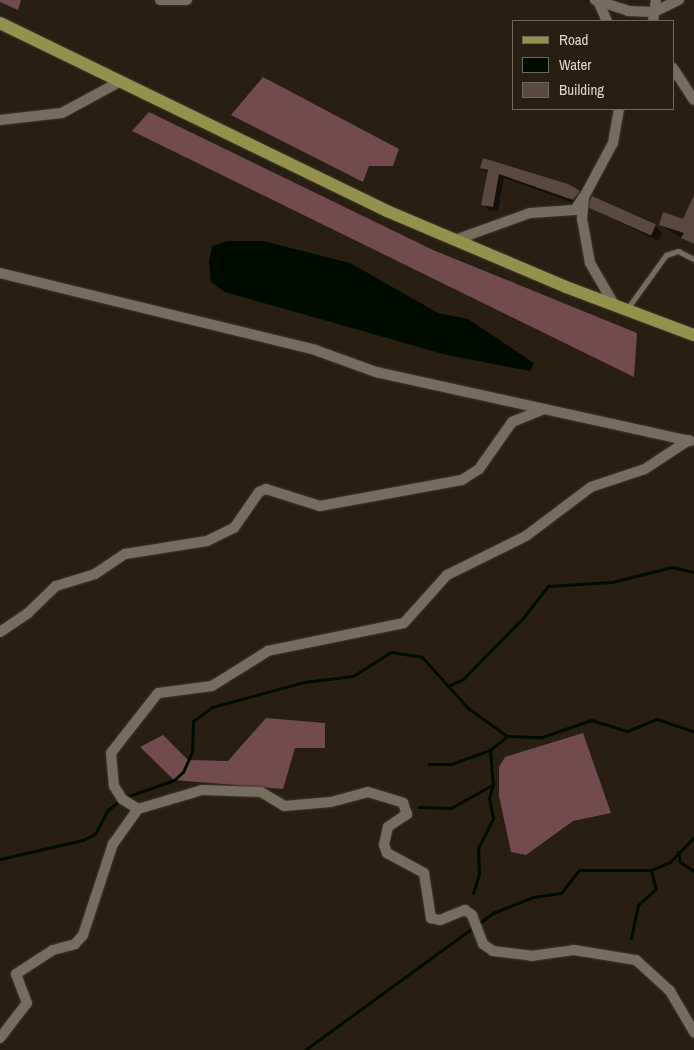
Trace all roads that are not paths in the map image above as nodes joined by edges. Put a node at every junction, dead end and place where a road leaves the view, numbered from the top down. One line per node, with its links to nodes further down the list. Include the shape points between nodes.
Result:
1 (160, 0): 2 (street)
2 (187, 0)
3 (656, 0): 6 (street)
4 (679, 0): 6 (street)
5 (597, 1): 6 (street); 7 (street)
6 (653, 17)
7 (606, 20)
8 (0, 23): 10 (main road)
9 (674, 70): 11 (street)
10 (121, 81): 13 (street, via 62,113); 15 (main road)
11 (694, 100)
12 (619, 110): 14 (street, via 612,144)
13 (0, 120)
14 (584, 197): 15 (street, via 575,210 530,213); 18 (street, via 582,219 588,255)
15 (455, 240): 18 (main road)
16 (694, 258): 18 (lane, via 678,252 666,254)
17 (0, 273): 20 (street, via 315,350 376,372)
18 (620, 309): 19 (main road)
19 (694, 336)
20 (542, 410): 21 (street); 22 (street, via 512,422 480,469 462,480 320,506 266,489 259,492 234,528 207,541 124,554 95,574 56,586 28,613)
21 (691, 441): 23 (street, via 645,469 591,487 526,536 447,575 404,623 268,651 212,686 151,698 111,753 114,786 122,799)
22 (0, 632)
23 (138, 809): 24 (street, via 202,790 261,792 284,806 332,802 368,792 390,796 403,803 407,814 383,835 387,853 424,873 431,918 440,920 465,910 472,914 483,944 494,951 531,956 574,950 636,960 670,991 686,1011); 25 (street, via 113,844 82,934 75,944 53,950 16,974 27,1003)
24 (694, 1032)
25 (0, 1038)

